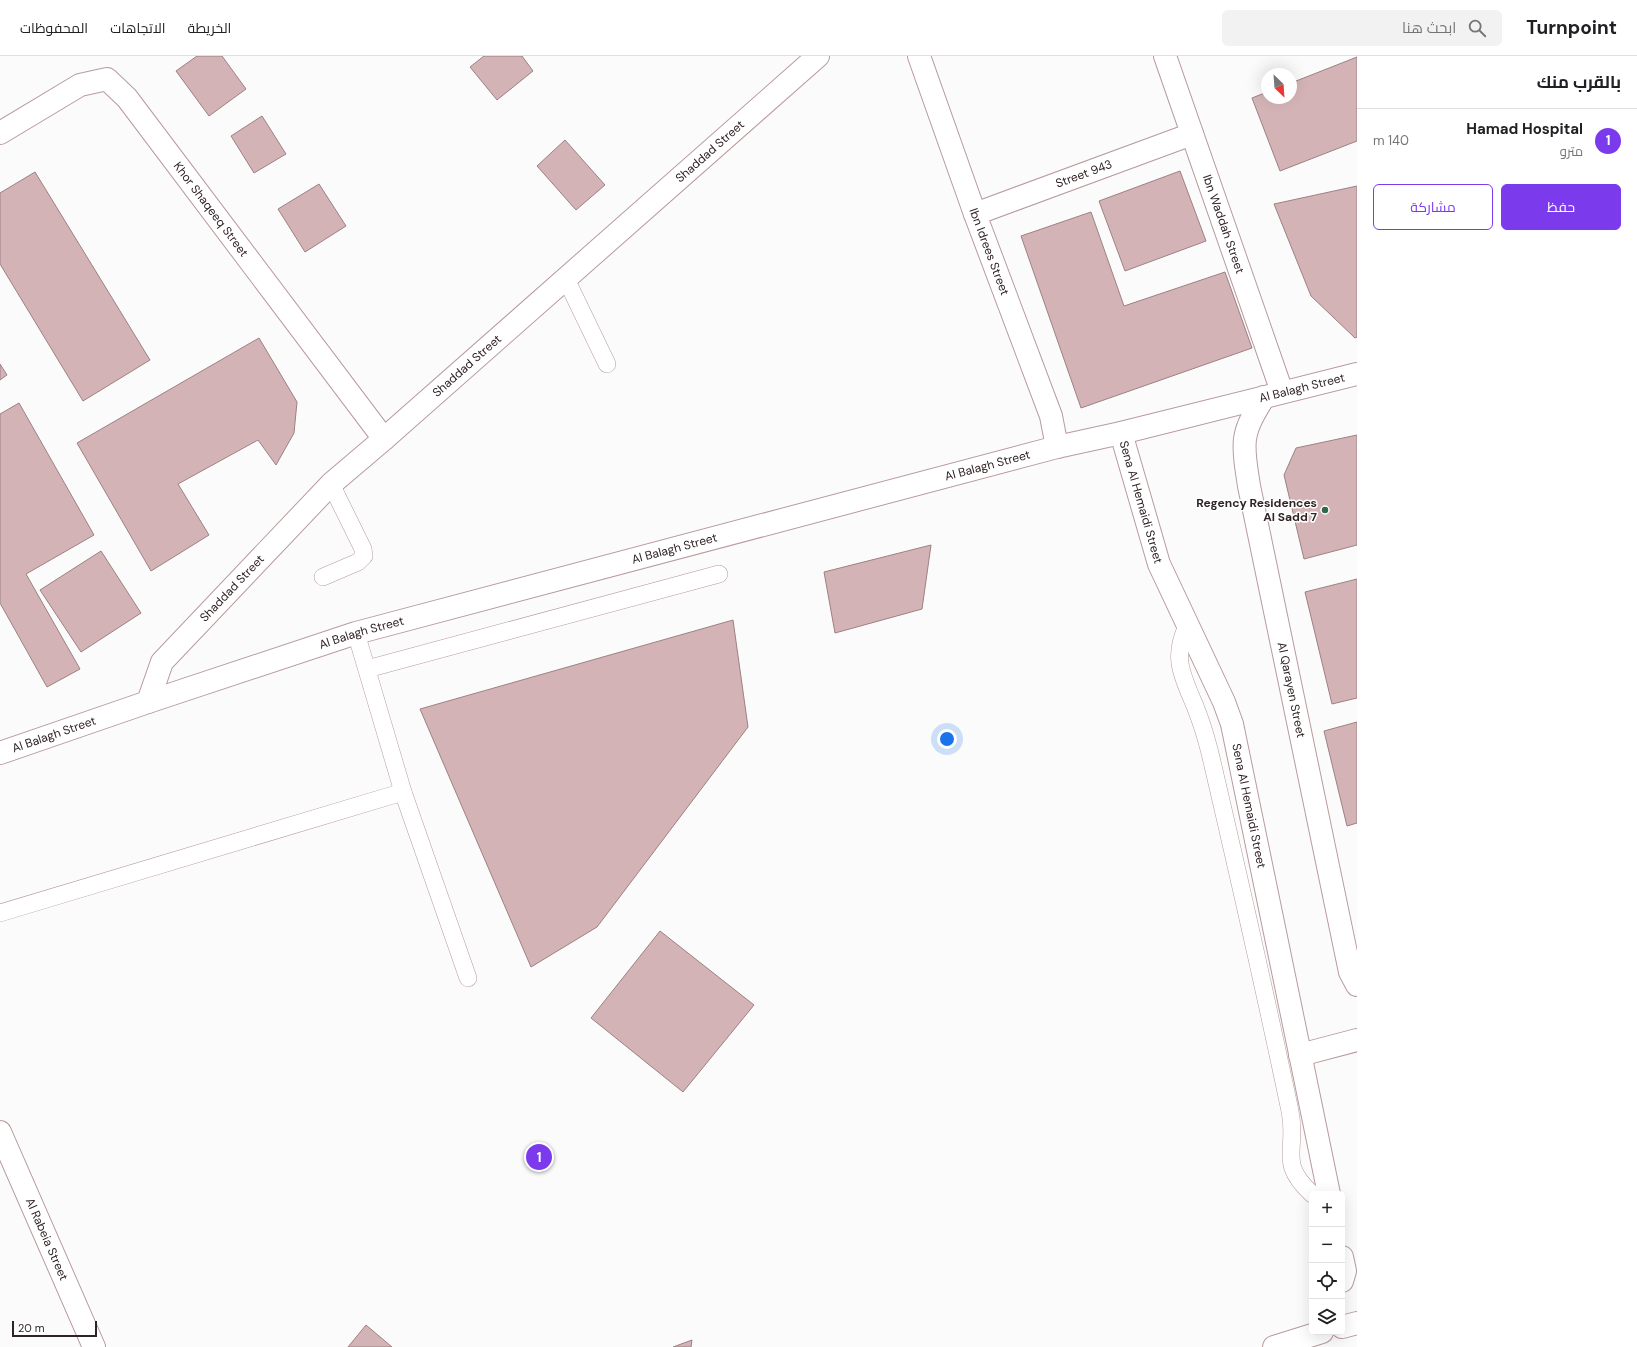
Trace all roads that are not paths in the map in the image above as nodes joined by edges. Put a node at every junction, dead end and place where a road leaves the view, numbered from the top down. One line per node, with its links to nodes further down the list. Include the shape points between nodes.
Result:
1 (818, 56): 7 (street, Shaddad Street)
2 (920, 56): 6 (street, Ibn Idrees Street)
3 (1166, 56): 5 (street, Ibn Waddah Street)
4 (0, 133): 12 (street, Khor Shaqeeq Street, via 80,85 107,79 127,98)
5 (1192, 134): 6 (street, Street 943); 10 (street, Ibn Waddah Street)
6 (975, 214): 13 (street, Ibn Idrees Street, via 1051,416)
7 (566, 279): 8 (lane); 12 (street, Shaddad Street)
8 (607, 364)
9 (1357, 374): 10 (street, Al Balagh Street)
10 (1273, 394): 11 (street, Al Balagh Street); 25 (street, Al Qarayen Street, via 1252,418 1245,439 1245,460 1350,972)
11 (1121, 433): 13 (street, Al Balagh Street); 17 (street, Sena Al Hemaidi Street, via 1159,564)
12 (384, 439): 14 (street, Shaddad Street)
13 (1057, 447): 18 (street, Al Balagh Street)
14 (331, 484): 16 (lane, via 363,549 364,556 358,562); 20 (street, Shaddad Street, via 162,662)
15 (719, 574): 19 (lane)
16 (323, 577)
17 (1187, 626): 27 (street, Sena Al Hemaidi Street, via 1232,724); 29 (lane, via 1179,648 1180,668 1198,712 1210,753 1266,995 1292,1121 1292,1167 1295,1176)
18 (356, 633): 19 (lane); 20 (street, Al Balagh Street)
19 (367, 669): 22 (lane)
20 (148, 702): 21 (street, Al Balagh Street)
21 (0, 753)
22 (403, 792): 23 (lane); 24 (lane)
23 (0, 914)
24 (468, 978)
25 (1357, 985)
26 (1357, 1040): 27 (street)
27 (1300, 1055): 30 (street, Sena Al Hemaidi Street)
28 (0, 1132): 34 (street, Al Rabeia Street)
29 (1309, 1191)
30 (1328, 1191)
31 (1357, 1323): 32 (street)
32 (1345, 1326)
33 (1311, 1335): 35 (street)
34 (89, 1345)
35 (1274, 1347)

